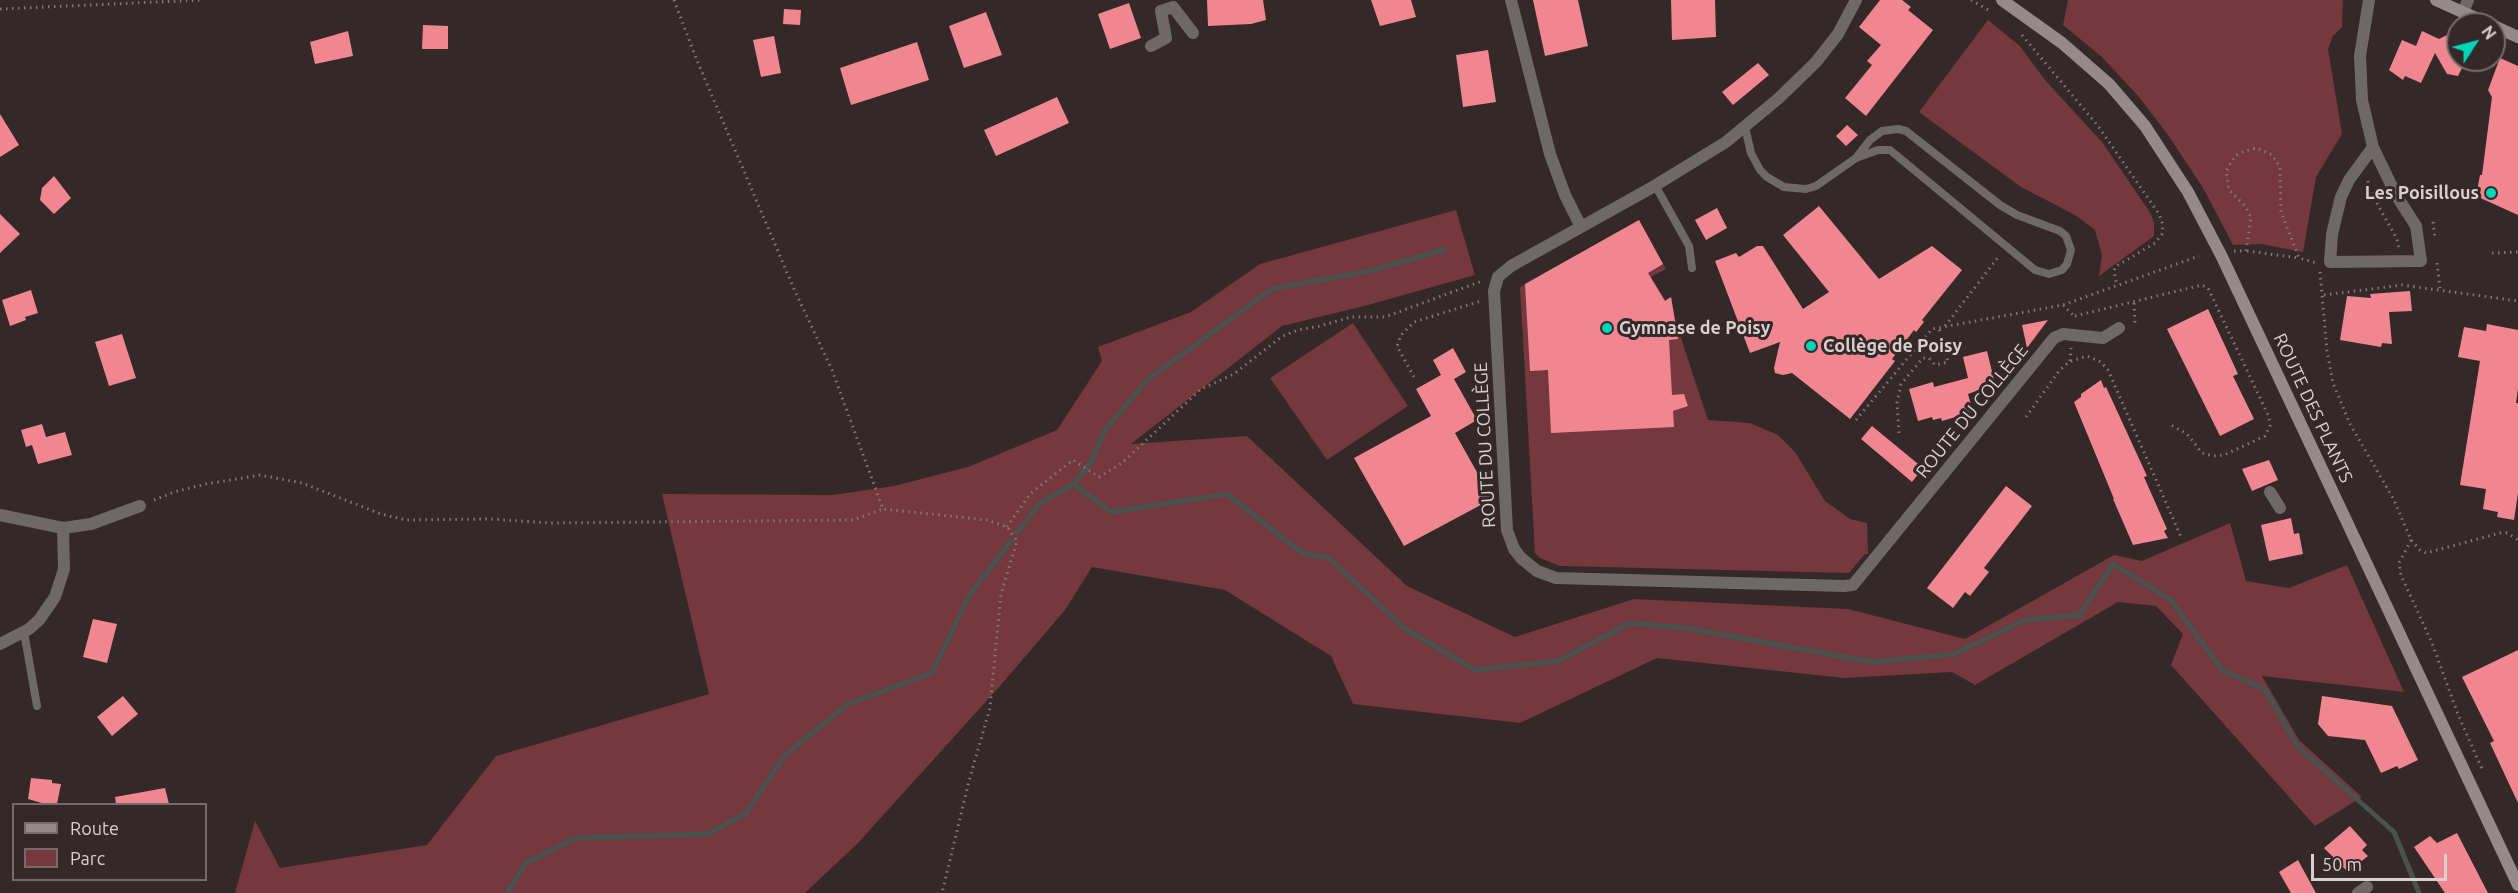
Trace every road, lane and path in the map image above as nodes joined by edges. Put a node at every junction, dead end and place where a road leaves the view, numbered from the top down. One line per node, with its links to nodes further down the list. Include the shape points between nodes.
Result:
1 (202, 0): 11 (path)
2 (674, 0): 50 (path, via 794,289 832,370)
3 (1511, 0): 22 (street, via 1550,154)
4 (1856, 0): 17 (street, via 1839,33 1816,62)
5 (1971, 0): 13 (path)
6 (2002, 0): 62 (main road, ROUTE DES PLANTS, via 2062,43 2109,84 2145,126 2188,192)
7 (2369, 0): 18 (street, via 2359,70)
8 (2436, 0): 12 (main road)
9 (2468, 0): 12 (street)
10 (1172, 4): 15 (street); 16 (street, via 1161,11 1166,38)
11 (0, 9)
12 (2463, 12)
13 (1996, 15)
14 (2016, 30): 33 (path, via 2098,126 2159,214 2162,234 2155,243 2115,267)
15 (1193, 33)
16 (1151, 46)
17 (1745, 127): 19 (lane, via 1760,170 1784,187 1816,186); 21 (street, via 1713,152)
18 (2373, 147): 20 (street); 30 (street, via 2416,226 2421,261)
19 (1856, 158): 23 (lane, via 1890,150); 23 (lane, via 1882,131 1906,131 2000,205 2060,231 2071,250 2062,270 2049,274 2035,270)
20 (2362, 161): 30 (path, via 2368,167 2369,189 2397,239); 30 (street, via 2341,197 2331,234 2330,262)
21 (1654, 186): 22 (street); 31 (lane, via 1689,246)
22 (1581, 227): 32 (street, via 1511,266)
23 (2006, 246): 40 (path)
24 (2231, 250): 25 (path)
25 (2246, 251): 29 (path); 29 (path, via 2251,217 2229,190 2226,171 2235,156 2257,148 2272,155 2280,167 2281,212)
26 (2518, 252): 27 (path)
27 (2492, 253)
28 (2199, 256): 33 (path)
29 (2299, 258): 34 (path, via 2319,264)
30 (2401, 263)
31 (1692, 267)
32 (1496, 282): 35 (street, ROUTE DU COLLÈGE); 53 (path, via 1483,280 1385,317 1351,317 1291,333 1234,374 1201,389 1122,463 1099,477 1073,460 1030,494)
33 (2117, 286): 40 (path, via 2063,304)
34 (2324, 295): 36 (path, via 2402,285); 56 (path, via 2333,383 2350,424 2394,500)
35 (1494, 296): 42 (street, ROUTE DU COLLÈGE, via 1507,530 1514,549 1528,566 1566,579 1853,585 2054,338 2063,334 2103,338); 43 (path, via 1414,322 1401,335 1397,346)
36 (2518, 301)
37 (2134, 303): 38 (path); 39 (path); 46 (path, via 2202,285 2207,287 2270,423 2265,436 2216,456 2202,453 2187,434)
38 (2074, 316)
39 (2135, 323)
40 (1945, 326): 41 (path)
41 (1939, 327): 45 (path, via 1932,329); 47 (path, via 1948,362 1935,365 1929,358 1923,358 1901,384 1897,403)
42 (2119, 328)
43 (1414, 377)
44 (2026, 417): 55 (path, via 2069,362 2087,356 2101,362 2108,370)
45 (1856, 420)
46 (2171, 425)
47 (1899, 433)
48 (2270, 492): 51 (street)
49 (140, 506): 50 (path, via 174,492 260,475 302,483 406,520 853,520); 54 (street, via 91,524)
50 (883, 508): 53 (path, via 962,516)
51 (2280, 508)
52 (0, 515): 54 (street)
53 (1007, 527): 63 (path, via 1017,541 1001,594 990,708)
54 (63, 528): 58 (street, via 66,555 61,583 48,609)
55 (2181, 537)
56 (2411, 540): 57 (path, via 2426,553 2500,533); 61 (path, via 2399,563 2401,575)
57 (2518, 540)
58 (24, 632): 59 (street); 60 (lane)
59 (0, 644)
60 (37, 706)
61 (2486, 778)
62 (2518, 885)
63 (942, 893)

